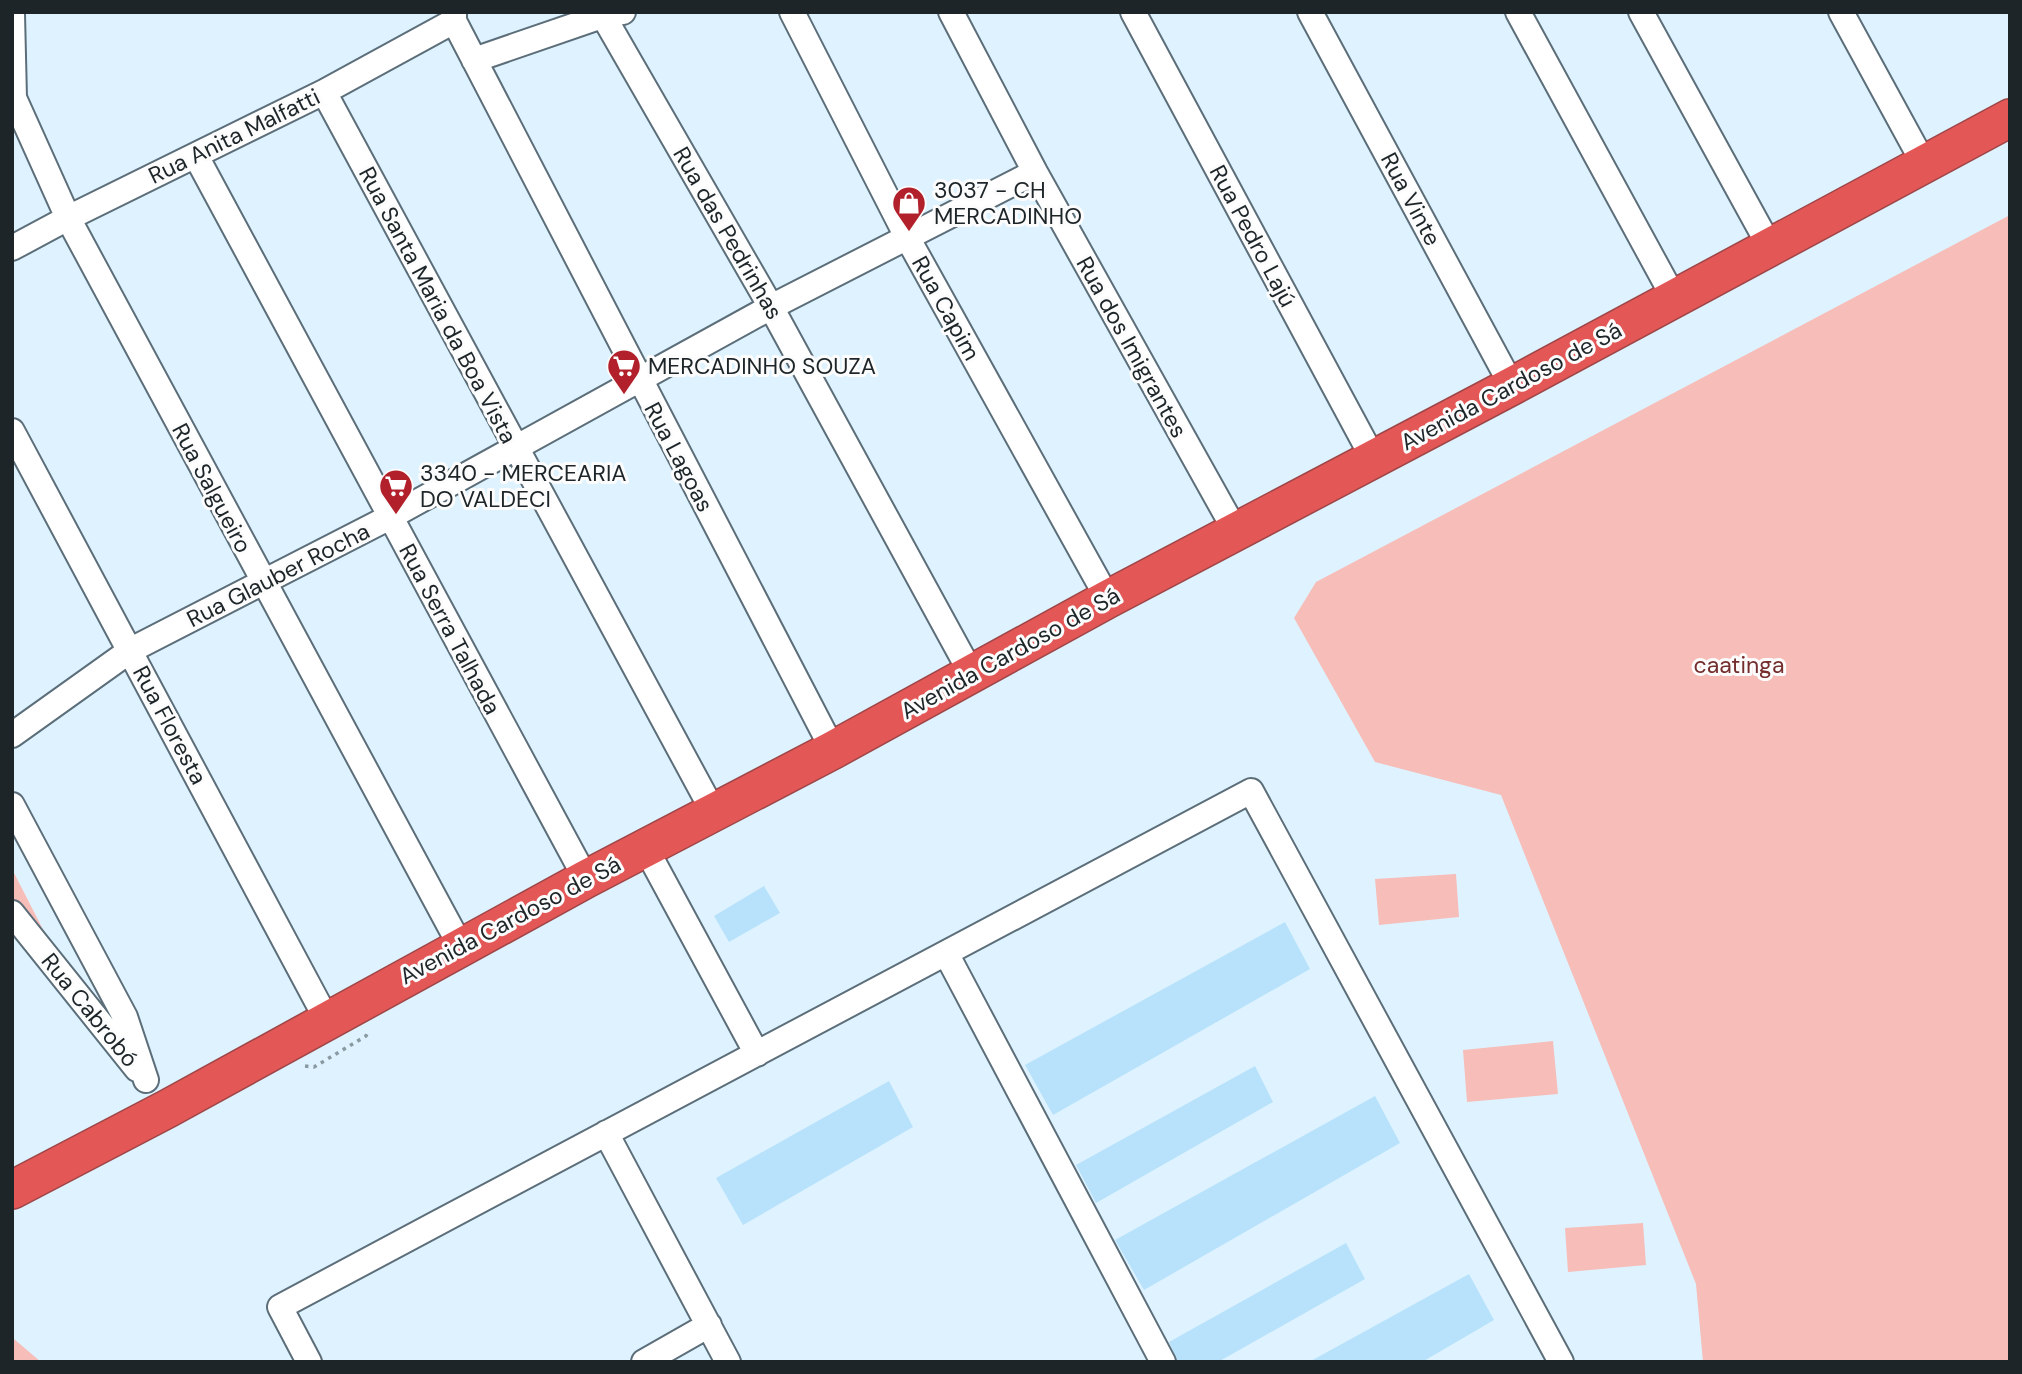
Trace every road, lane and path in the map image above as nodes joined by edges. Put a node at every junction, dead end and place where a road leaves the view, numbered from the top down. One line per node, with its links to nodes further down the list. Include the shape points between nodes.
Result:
1 (792, 12): 19 (street, Rua Capim)
2 (951, 12): 17 (street, Rua dos Imigrantes)
3 (1133, 12): 28 (street, Rua Pedro Lajú)
4 (1310, 12): 25 (street, Rua Vinte)
5 (1518, 12): 22 (street)
6 (1641, 12): 20 (street)
7 (1840, 12): 16 (street)
8 (609, 13): 11 (street); 23 (street, Rua das Pedrinhas)
9 (12, 14): 13 (street, Rua Salgueiro)
10 (454, 17): 11 (street, Rua Lagoas); 12 (street, Rua Anita Malfatti)
11 (474, 60): 24 (street, Rua Lagoas)
12 (324, 92): 15 (street, Rua Anita Malfatti); 27 (street, Rua Santa Maria da Boa Vista)
13 (13, 97): 18 (street, Rua Salgueiro)
14 (2010, 118): 16 (highway, Avenida Cardoso de Sá)
15 (196, 156): 18 (street, Rua Anita Malfatti); 29 (street, Rua Serra Talhada)
16 (1924, 164): 20 (highway, Avenida Cardoso de Sá)
17 (1035, 172): 19 (street, Rua Glauber Rocha); 30 (street, Rua dos Imigrantes)
18 (68, 218): 21 (street, Rua Anita Malfatti); 31 (street, Rua Salgueiro)
19 (907, 237): 23 (street, Rua Glauber Rocha); 32 (street, Rua Capim)
20 (1770, 247): 22 (highway, Avenida Cardoso de Sá)
21 (12, 248)
22 (1674, 298): 25 (highway, Avenida Cardoso de Sá)
23 (771, 307): 24 (street, Rua Glauber Rocha); 34 (street, Rua das Pedrinhas)
24 (639, 381): 27 (street, Rua Glauber Rocha); 36 (street, Rua Lagoas)
25 (1512, 386): 28 (highway, Avenida Cardoso de Sá)
26 (12, 431): 33 (street, Rua Floresta)
27 (514, 447): 29 (street, Rua Glauber Rocha); 38 (street, Rua Santa Maria da Boa Vista)
28 (1374, 460): 30 (highway, Avenida Cardoso de Sá)
29 (390, 517): 31 (street, Rua Glauber Rocha); 40 (street, Rua Serra Talhada)
30 (1236, 532): 32 (highway, Avenida Cardoso de Sá)
31 (263, 582): 33 (street, Rua Glauber Rocha); 42 (street, Rua Salgueiro)
32 (1108, 599): 34 (highway, Avenida Cardoso de Sá)
33 (131, 650): 35 (street, Rua Glauber Rocha); 44 (street, Rua Floresta)
34 (971, 673): 36 (highway, Avenida Cardoso de Sá)
35 (12, 735)
36 (833, 750): 38 (highway, Avenida Cardoso de Sá)
37 (12, 805): 46 (street, via 125,1017)
38 (714, 813): 39 (highway, Avenida Cardoso de Sá)
39 (645, 847): 40 (highway, Avenida Cardoso de Sá); 45 (street)
40 (586, 879): 42 (highway, Avenida Cardoso de Sá)
41 (12, 913): 46 (street, Rua Cabrobó)
42 (461, 947): 44 (highway, Avenida Cardoso de Sá)
43 (947, 955): 45 (street); 53 (street); 54 (street, via 1251,791)
44 (327, 1020): 46 (highway, Avenida Cardoso de Sá)
45 (757, 1054): 47 (street)
46 (157, 1095): 48 (highway, Avenida Cardoso de Sá)
47 (606, 1133): 49 (street); 50 (street, via 281,1307)
48 (12, 1190)
49 (709, 1325): 51 (street); 52 (street)
50 (309, 1362)
51 (644, 1362)
52 (728, 1362)
53 (1163, 1362)
54 (1561, 1362)

